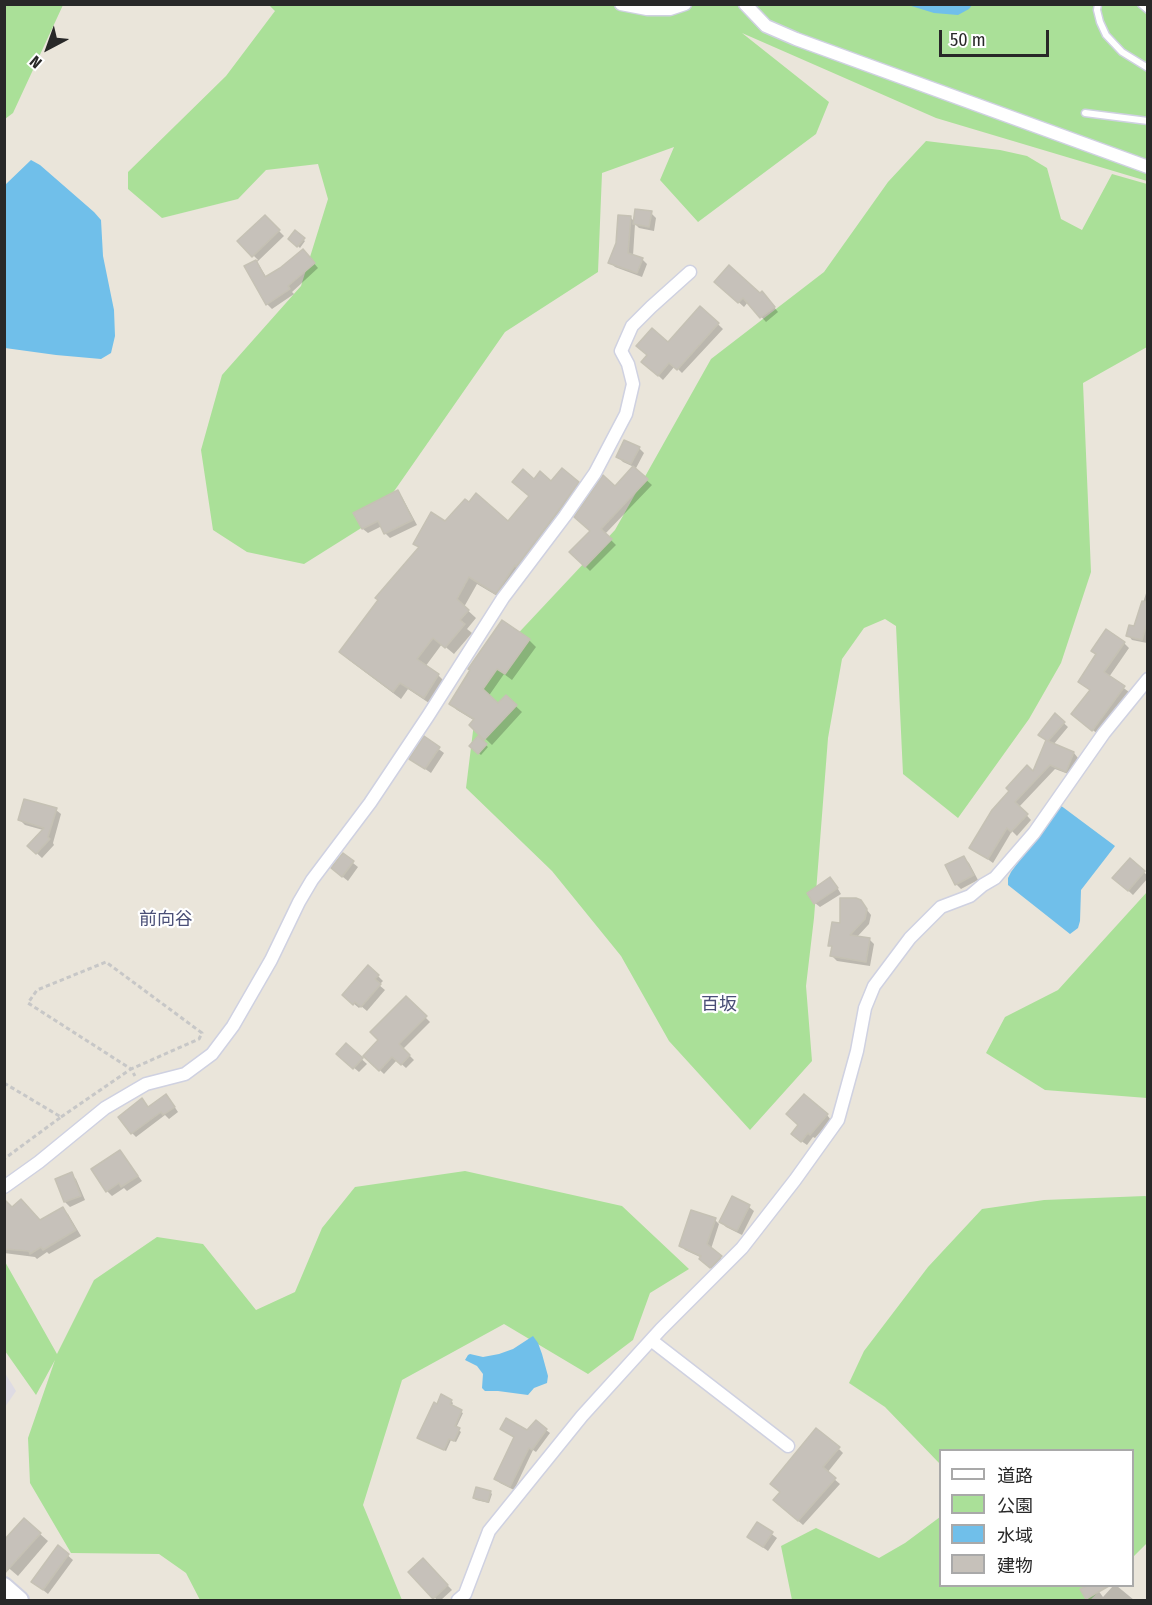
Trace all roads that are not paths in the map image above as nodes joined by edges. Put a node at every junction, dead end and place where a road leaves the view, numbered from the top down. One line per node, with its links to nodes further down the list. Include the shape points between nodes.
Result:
1 (621, 4): 5 (street, via 647,9)
2 (745, 4): 10 (street, via 766,26 796,39)
3 (1098, 4): 7 (lane, via 1106,35 1122,52)
4 (1141, 4): 6 (lane)
5 (679, 6)
6 (1148, 10)
7 (1148, 68)
8 (1085, 113): 9 (lane)
9 (1148, 121)
10 (1148, 167)
11 (690, 272): 13 (street, via 632,326 621,351 633,384 626,414 595,473 503,598 370,803 312,880 233,1026 212,1054 185,1074 146,1084 105,1108)
12 (1148, 679): 14 (street, via 1034,833 995,878 970,896 941,907 910,938 874,986 865,1008 838,1120 742,1248)
13 (4, 1187)
14 (651, 1340): 15 (street); 18 (street, via 582,1416 489,1531 465,1594)
15 (788, 1446)
16 (4, 1586): 17 (street)
17 (20, 1600)
18 (458, 1600)

